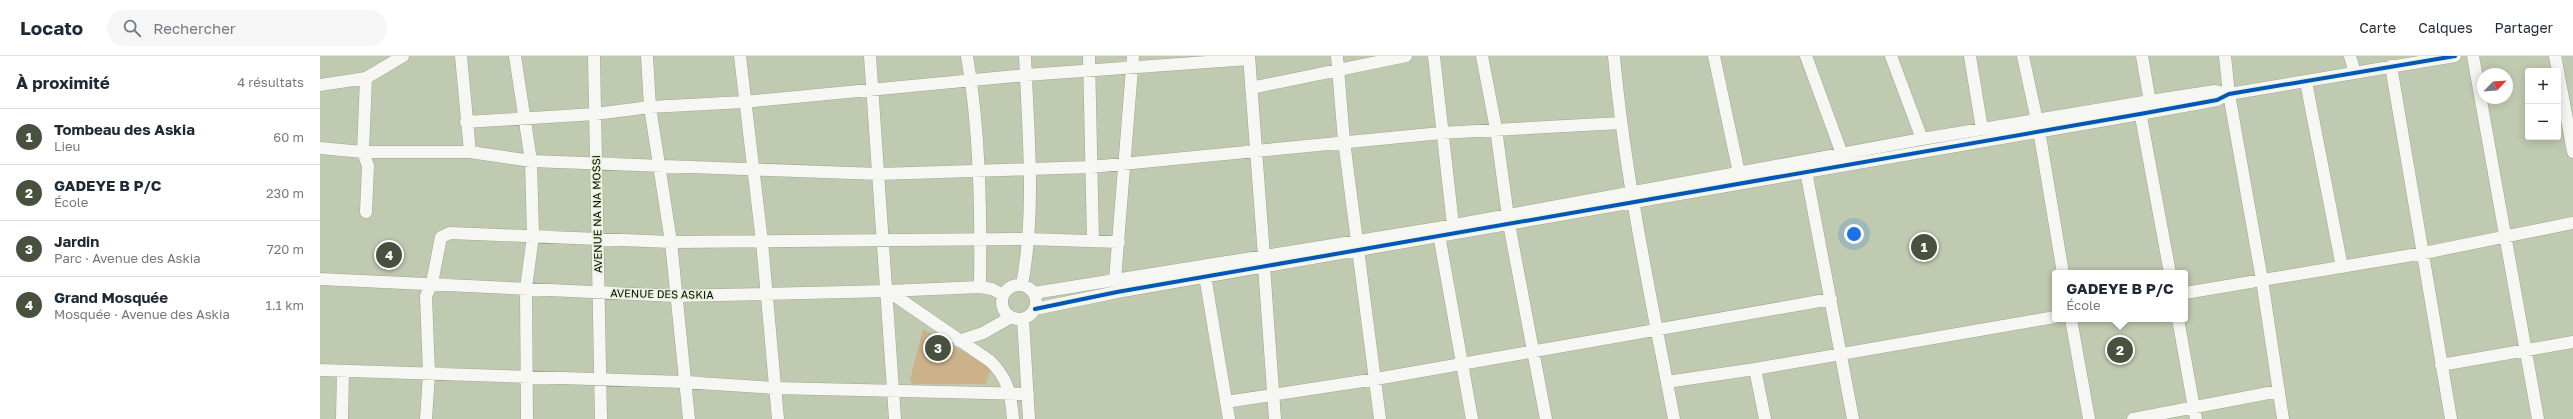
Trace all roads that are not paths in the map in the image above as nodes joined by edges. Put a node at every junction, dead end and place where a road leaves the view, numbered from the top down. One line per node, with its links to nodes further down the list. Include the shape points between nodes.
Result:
1 (403, 56): 35 (street)
2 (461, 56): 48 (street)
3 (514, 56): 47 (street)
4 (594, 56): 46 (street, AVENUE NA NA MOSSI)
5 (648, 56): 44 (street)
6 (740, 56): 43 (street)
7 (870, 56): 41 (street)
8 (967, 56): 36 (street)
9 (1025, 56): 34 (street)
10 (1089, 56): 31 (street)
11 (1337, 56): 32 (street)
12 (1406, 56): 32 (street)
13 (1434, 56): 53 (street)
14 (1482, 56): 51 (street)
15 (1614, 56): 49 (street)
16 (1714, 56): 71 (street)
17 (1806, 56): 61 (street)
18 (1891, 56): 54 (street)
19 (1970, 56): 52 (street)
20 (2023, 56): 50 (street)
21 (2142, 56): 45 (street)
22 (2224, 56): 42 (street)
23 (2350, 56): 33 (street)
24 (2473, 56): 79 (street)
25 (2555, 56): 30 (street)
26 (2448, 57): 29 (street)
27 (1249, 58): 28 (street); 40 (street)
28 (1132, 62): 31 (street); 64 (street)
29 (2391, 66): 33 (street); 90 (street)
30 (2557, 68)
31 (1090, 70): 34 (street); 67 (street)
32 (1339, 70): 40 (street); 55 (street)
33 (2355, 73): 37 (street)
34 (1026, 75): 36 (street); 66 (street)
35 (366, 78): 38 (street); 58 (street)
36 (971, 80): 41 (street); 70 (street)
37 (2306, 82): 42 (street); 92 (street)
38 (320, 85)
39 (2561, 87): 60 (street)
40 (1251, 88): 57 (street)
41 (873, 89): 43 (street); 72 (street)
42 (2229, 94): 45 (street, via 2215,91); 98 (street)
43 (744, 102): 44 (street); 69 (street)
44 (650, 107): 46 (street); 65 (street)
45 (2145, 107): 50 (street); 94 (street)
46 (595, 114): 47 (street); 63 (street, AVENUE NA NA MOSSI)
47 (524, 119): 48 (street); 62 (street)
48 (466, 122): 59 (street)
49 (1620, 123): 51 (street); 73 (street)
50 (2038, 125): 52 (street); 68 (street); 93 (street)
51 (1496, 129): 53 (street); 75 (street)
52 (1982, 129): 54 (street)
53 (1441, 132): 55 (street); 77 (street)
54 (1922, 139): 61 (street)
55 (1344, 141): 57 (street); 89 (street)
56 (320, 148): 58 (street)
57 (1255, 151): 64 (street); 91 (street)
58 (363, 152): 59 (street); 74 (street, via 368,166)
59 (470, 152): 62 (street)
60 (2573, 152)
61 (1842, 154): 68 (street)
62 (531, 161): 63 (street); 80 (street)
63 (596, 164): 65 (street); 83 (street, AVENUE NA NA MOSSI)
64 (1124, 164): 67 (street); 88 (street)
65 (658, 165): 69 (street); 86 (street)
66 (1030, 167): 67 (street); 70 (street); 82 (street)
67 (1091, 167): 85 (street)
68 (1806, 167): 71 (street); 73 (street); 110 (street)
69 (752, 168): 72 (street); 87 (street)
70 (977, 170): 72 (street); 81 (street)
71 (1739, 173): 73 (street)
72 (879, 174): 84 (street)
73 (1632, 197): 75 (street); 116 (street)
74 (366, 212)
75 (1508, 220): 77 (street); 78 (street); 120 (street)
76 (2573, 223): 79 (street)
77 (1453, 225): 78 (street)
78 (1438, 232): 89 (street); 122 (street)
79 (2505, 235): 90 (street); 119 (street)
80 (533, 236): 83 (street); 99 (street, via 450,233 441,237); 102 (street)
81 (980, 239): 82 (street); 84 (street); 101 (street)
82 (1028, 239): 85 (street); 100 (street)
83 (598, 240): 86 (street); 105 (street, AVENUE NA NA MOSSI)
84 (882, 240): 87 (street); 103 (street)
85 (1093, 241): 88 (street)
86 (671, 242): 87 (street); 109 (street)
87 (762, 242): 106 (street)
88 (1119, 242): 97 (street)
89 (1359, 244): 91 (street); 130 (street)
90 (2424, 253): 92 (street); 123 (street)
91 (1264, 261): 95 (street); 97 (street); 138 (street)
92 (2342, 267): 98 (street)
93 (2062, 270)
94 (2170, 270)
95 (1205, 276): 111 (street); 139 (street)
96 (320, 279): 99 (street, AVENUE DES ASKIA)
97 (1115, 280): 107 (street)
98 (2262, 280): 104 (street); 135 (street)
99 (432, 283): 102 (street, AVENUE DES ASKIA); 127 (street, via 426,296)
100 (1022, 285): 107 (street); 108 (street, via 1011,286)
101 (980, 286): 103 (street, AVENUE DES ASKIA); 108 (street, AVENUE DES ASKIA)
102 (526, 288): 105 (street, AVENUE DES ASKIA); 128 (street)
103 (888, 292): 106 (street, AVENUE DES ASKIA); 117 (street); 134 (street)
104 (2188, 292)
105 (599, 293): 109 (street, AVENUE DES ASKIA); 129 (street, AVENUE NA NA MOSSI)
106 (766, 293): 109 (street, AVENUE DES ASKIA); 133 (street)
107 (1034, 293): 111 (street)
108 (1003, 295): 112 (street, via 1003,308)
109 (675, 296): 131 (street)
110 (1831, 300): 116 (street); 121 (street)
111 (1035, 309): 112 (street)
112 (1017, 318): 117 (street); 137 (street)
113 (2052, 318): 121 (street)
114 (2072, 322): 158 (street)
115 (2179, 322): 140 (street)
116 (1658, 330): 120 (street); 132 (street)
117 (959, 341): 136 (street, via 990,360 999,369)
118 (2573, 342): 119 (street)
119 (2525, 350): 123 (street); 162 (street)
120 (1535, 352): 122 (street); 154 (street)
121 (1842, 354): 124 (street); 157 (street)
122 (1462, 364): 130 (street); 153 (street)
123 (2441, 365): 161 (street)
124 (1755, 369): 132 (street); 156 (street)
125 (320, 370): 126 (street)
126 (343, 371): 127 (street); 141 (street)
127 (429, 374): 128 (street); 142 (street)
128 (527, 378): 129 (street); 143 (street)
129 (601, 379): 131 (street); 144 (street, AVENUE NA NA MOSSI)
130 (1376, 379): 138 (street); 152 (street)
131 (684, 382): 133 (street); 145 (street)
132 (1667, 382): 155 (street)
133 (775, 388): 134 (street); 146 (street)
134 (894, 391): 136 (street); 147 (street)
135 (2278, 391): 140 (street); 160 (street)
136 (1011, 392): 137 (street); 148 (street)
137 (1028, 394): 149 (street)
138 (1273, 394): 139 (street); 151 (street)
139 (1226, 402): 150 (street)
140 (2195, 413): 159 (street)
141 (342, 419)
142 (426, 419)
143 (527, 419)
144 (601, 419)
145 (689, 419)
146 (778, 419)
147 (895, 419)
148 (1012, 419)
149 (1029, 419)
150 (1229, 419)
151 (1275, 419)
152 (1380, 419)
153 (1472, 419)
154 (1546, 419)
155 (1674, 419)
156 (1765, 419)
157 (1853, 419)
158 (2089, 419)
159 (2134, 419)
160 (2284, 419)
161 (2451, 419)
162 (2538, 419)

